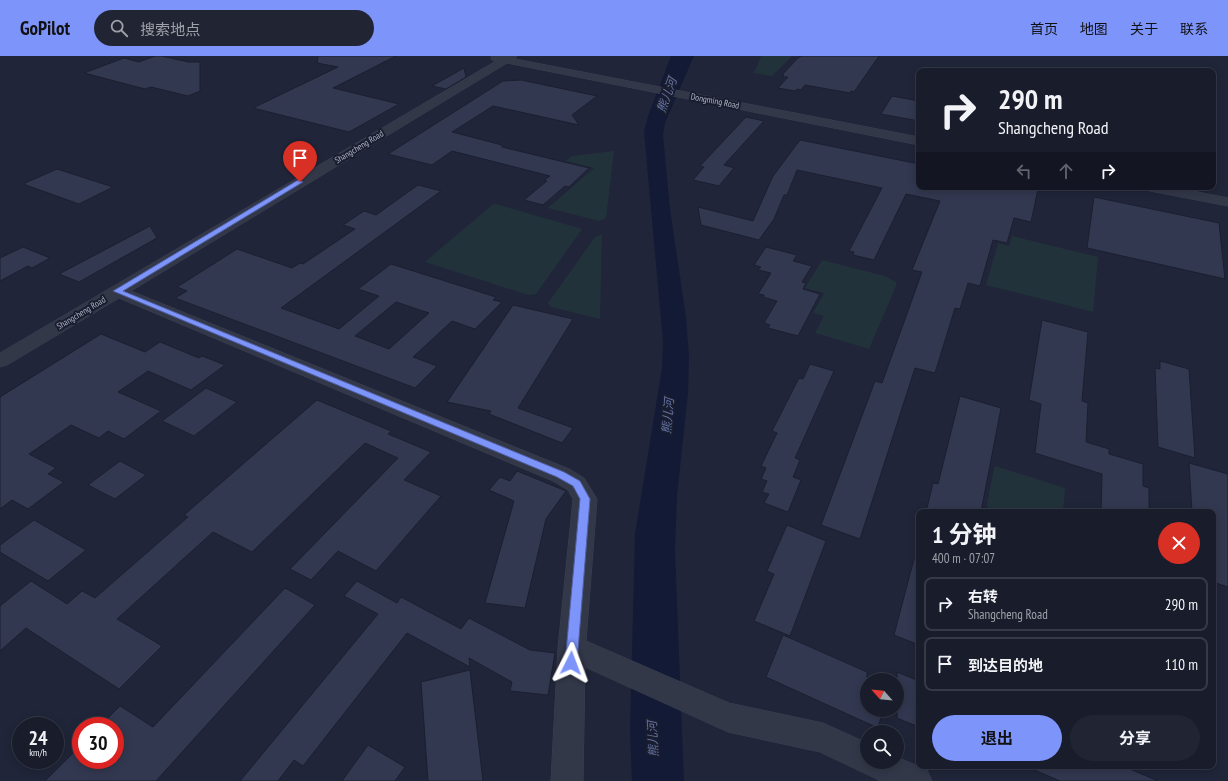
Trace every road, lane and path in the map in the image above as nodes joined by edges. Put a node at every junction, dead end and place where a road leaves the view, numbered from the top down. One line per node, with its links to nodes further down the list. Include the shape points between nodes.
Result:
1 (487, 56): 2 (street, Dongming Road)
2 (509, 58): 3 (street, Dongming Road); 6 (street, Shangcheng Road)
3 (916, 140)
4 (1166, 190): 5 (street)
5 (1228, 202)
6 (117, 291): 7 (street, Shangcheng Road); 8 (street, via 561,475 576,484 585,499)
7 (0, 361)
8 (572, 648): 9 (street, via 728,717 823,738); 11 (street)
9 (860, 756)
10 (889, 769): 12 (street)
11 (567, 781)
12 (916, 781)

